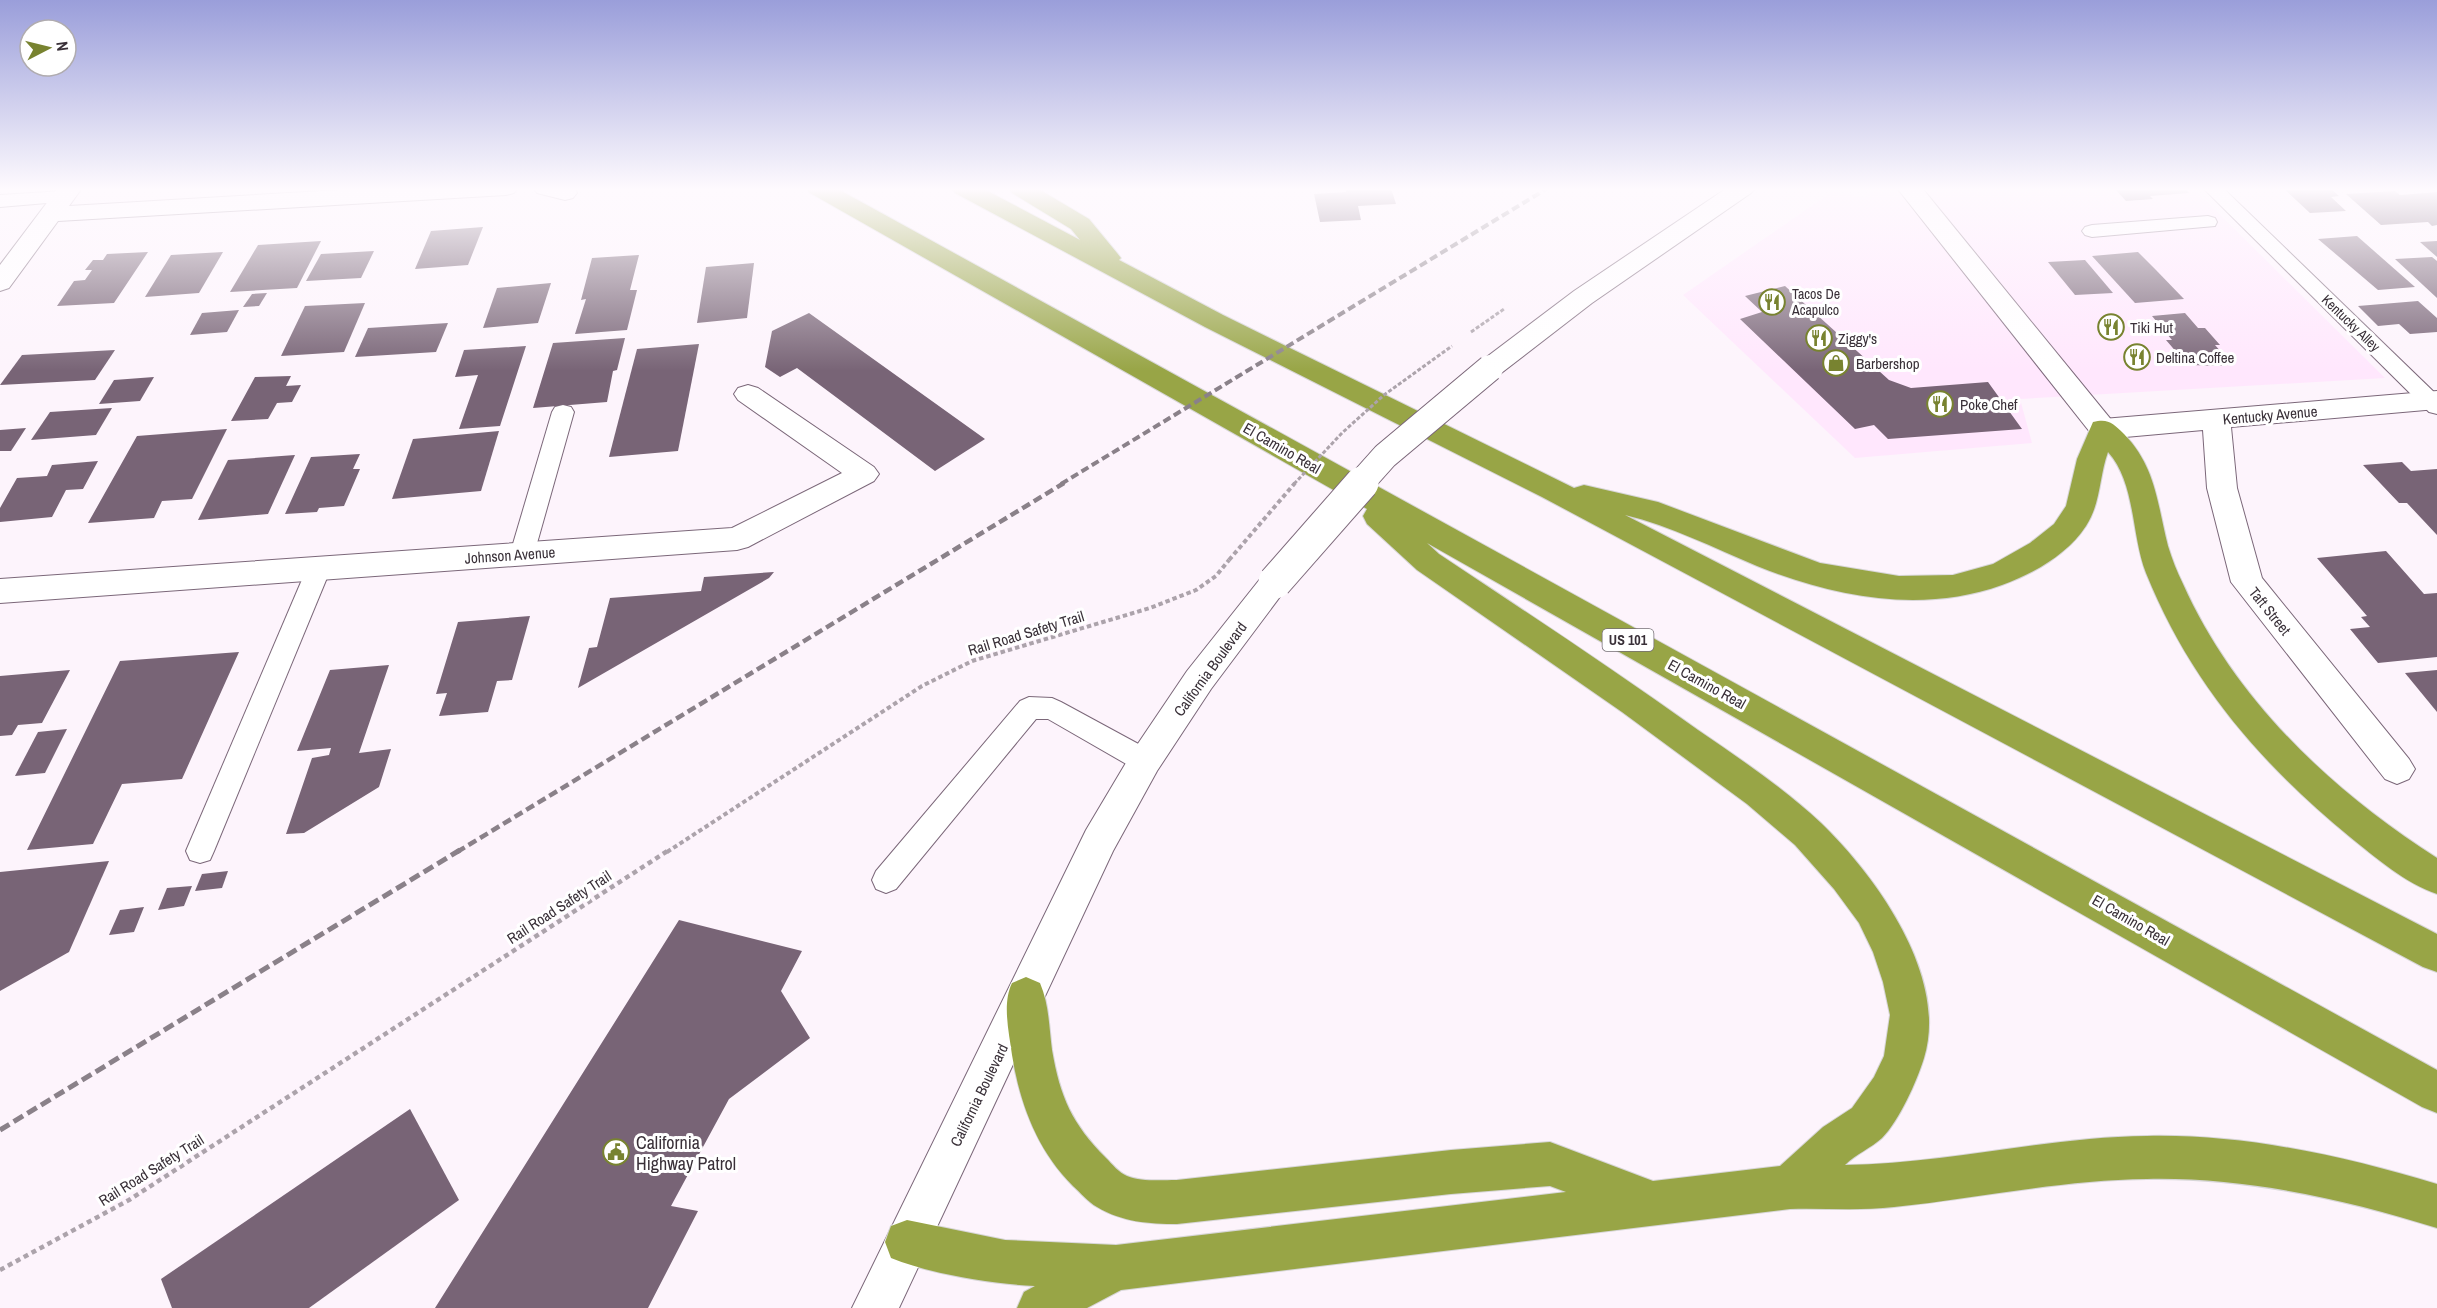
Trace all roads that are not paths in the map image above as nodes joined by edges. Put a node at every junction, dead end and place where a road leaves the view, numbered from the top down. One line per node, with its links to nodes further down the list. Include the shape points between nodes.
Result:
1 (25, 249): 9 (street)
2 (929, 249): 15 (highway, El Camino Real / US 101)
3 (1078, 249): 8 (highway)
4 (1101, 249): 8 (highway)
5 (1653, 249): 20 (street, California Boulevard, bridge, via 1490,368 1385,456 1275,582 1199,680)
6 (1958, 249): 14 (street)
7 (2276, 249): 11 (lane, Kentucky Alley)
8 (1119, 271): 16 (highway)
9 (0, 283)
10 (748, 394): 17 (street, Johnson Avenue, via 864,474 737,539)
11 (2435, 402): 13 (street, Kentucky Avenue)
12 (563, 412): 17 (lane)
13 (2216, 419): 14 (street, Kentucky Avenue); 21 (street, Taft Street, via 2222,488 2247,582)
14 (2103, 429): 16 (highway, via 2076,517 2057,541 2006,574 1958,586 1899,587 1820,575 1619,501); 23 (highway, via 2133,465 2160,570 2214,670 2247,714 2294,764 2351,816)
15 (1342, 482): 27 (highway, El Camino Real / US 101, via 2044,870); 28 (highway, via 1428,562 1760,793 1808,834 1847,876 1872,911 1892,949 1903,982 1910,1015 1904,1057 1889,1090 1867,1123 1838,1142)
16 (1553, 490): 25 (highway)
17 (522, 554): 18 (street, Johnson Avenue)
18 (319, 568): 19 (street, Johnson Avenue); 22 (lane)
19 (0, 591)
20 (1145, 761): 24 (lane, via 1052,709 1029,708); 26 (street, California Boulevard, via 1099,841)
21 (2397, 769)
22 (200, 851)
23 (2437, 878)
24 (886, 880)
25 (2437, 954)
26 (1026, 996): 29 (highway, via 1033,1068 1052,1126 1074,1160 1112,1192 1145,1202 1177,1202 1550,1164); 31 (street, California Boulevard)
27 (2437, 1093)
28 (1790, 1187): 29 (highway); 30 (highway, via 1892,1186 2071,1162 2148,1157 2224,1161 2304,1172)
29 (1654, 1203): 32 (highway)
30 (2437, 1206)
31 (908, 1242): 32 (highway, via 1005,1262); 33 (street, California Boulevard)
32 (1116, 1268): 34 (highway)
33 (875, 1308)
34 (1040, 1308)

